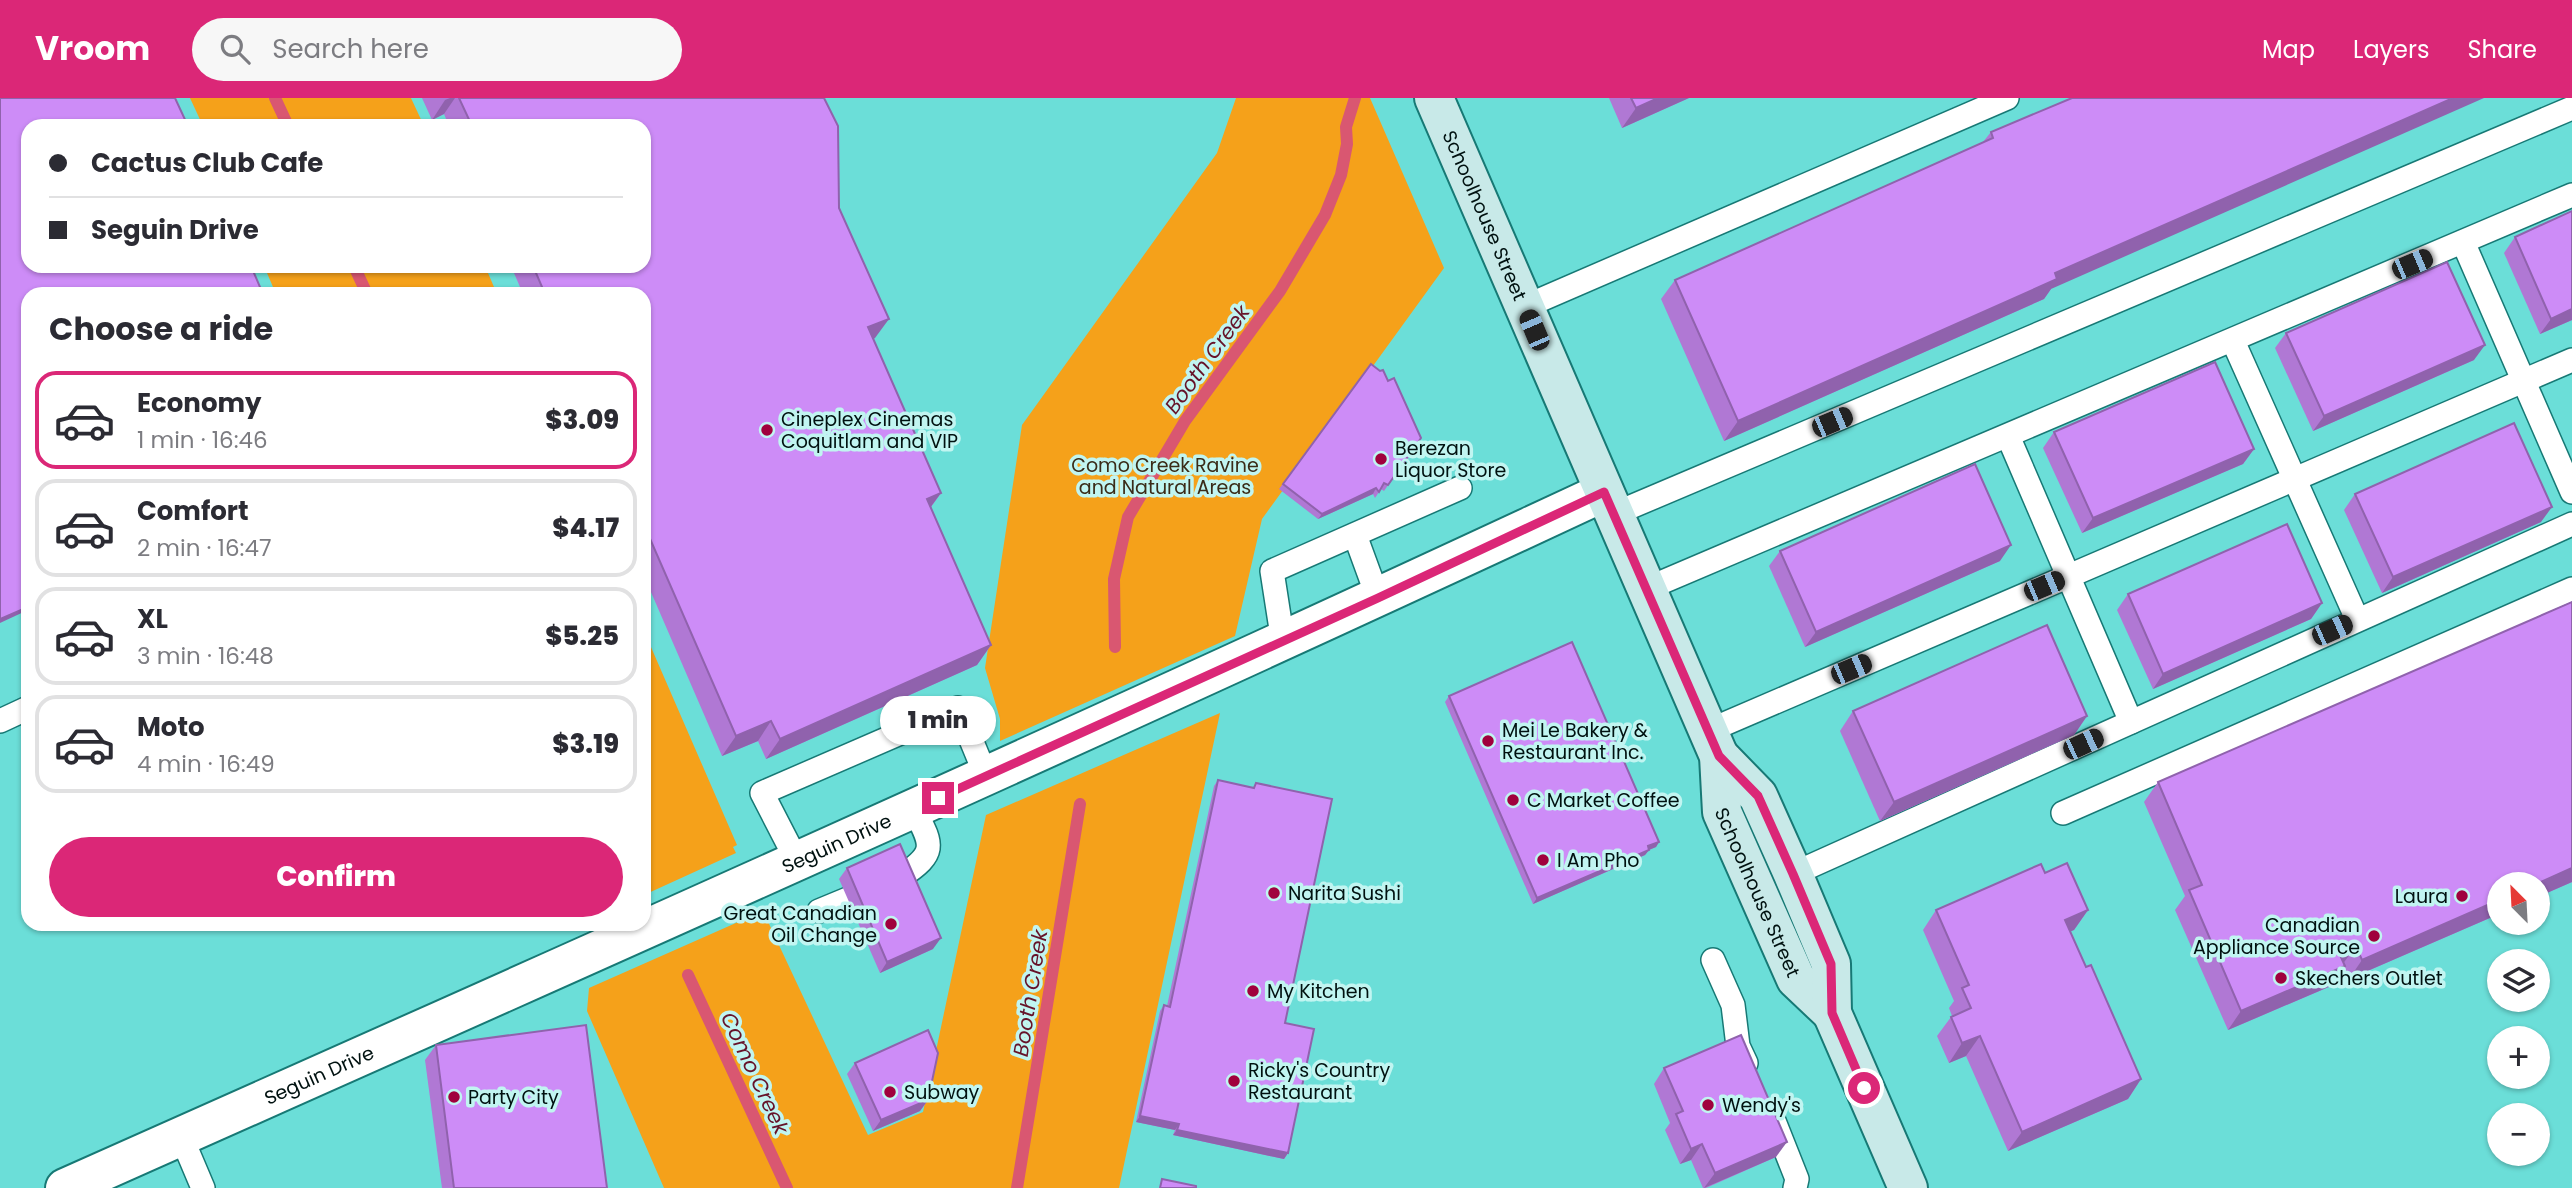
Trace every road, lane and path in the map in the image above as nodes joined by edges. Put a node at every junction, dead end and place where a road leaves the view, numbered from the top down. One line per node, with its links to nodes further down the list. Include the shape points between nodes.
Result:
1 (1434, 98): 6 (main road, Schoolhouse Street)
2 (2007, 98): 6 (lane)
3 (2572, 108): 14 (lane)
4 (2572, 195): 5 (lane)
5 (2463, 242): 7 (lane); 9 (lane)
6 (1524, 307): 14 (main road, Schoolhouse Street)
7 (2233, 341): 10 (lane); 11 (lane)
8 (2572, 360): 9 (lane)
9 (2524, 381): 11 (lane); 13 (lane)
10 (2008, 436): 17 (lane); 18 (lane)
11 (2293, 480): 17 (lane); 21 (lane)
12 (1460, 488): 16 (lane)
13 (2572, 492)
14 (1609, 503): 18 (main road, Schoolhouse Street); 20 (street, Seguin Drive)
15 (2572, 524): 21 (lane)
16 (1355, 535): 20 (lane); 22 (lane, via 1272,571)
17 (2068, 576): 25 (lane); 26 (lane)
18 (1646, 589): 26 (main road, Schoolhouse Street)
19 (2572, 589): 29 (lane)
20 (1378, 598): 22 (street, Seguin Drive)
21 (2357, 619): 25 (lane)
22 (1283, 642): 27 (street, Seguin Drive)
23 (21, 711): 24 (lane)
24 (0, 721)
25 (2130, 722): 31 (lane)
26 (1713, 743): 31 (main road, Schoolhouse Street, via 1758,796); 38 (main road, Schoolhouse Street, via 1722,812 1769,920 1796,979)
27 (986, 776): 28 (street, Seguin Drive); 30 (lane, via 958,708 762,793)
28 (914, 809): 30 (street, Seguin Drive); 32 (lane, via 930,850)
29 (2063, 813)
30 (797, 862): 35 (street, Seguin Drive)
31 (1793, 874): 38 (main road, Schoolhouse Street, via 1831,964)
32 (902, 876)
33 (848, 899): 34 (lane)
34 (819, 911)
35 (651, 927)
36 (642, 931): 39 (street, Seguin Drive)
37 (1713, 960): 42 (lane, via 1733,1004 1738,1046 1787,1149 1797,1179)
38 (1832, 1013): 43 (main road, Schoolhouse Street)
39 (181, 1136): 40 (street, Seguin Drive); 41 (lane)
40 (65, 1188)
41 (203, 1188)
42 (1795, 1188)
43 (1908, 1188)

